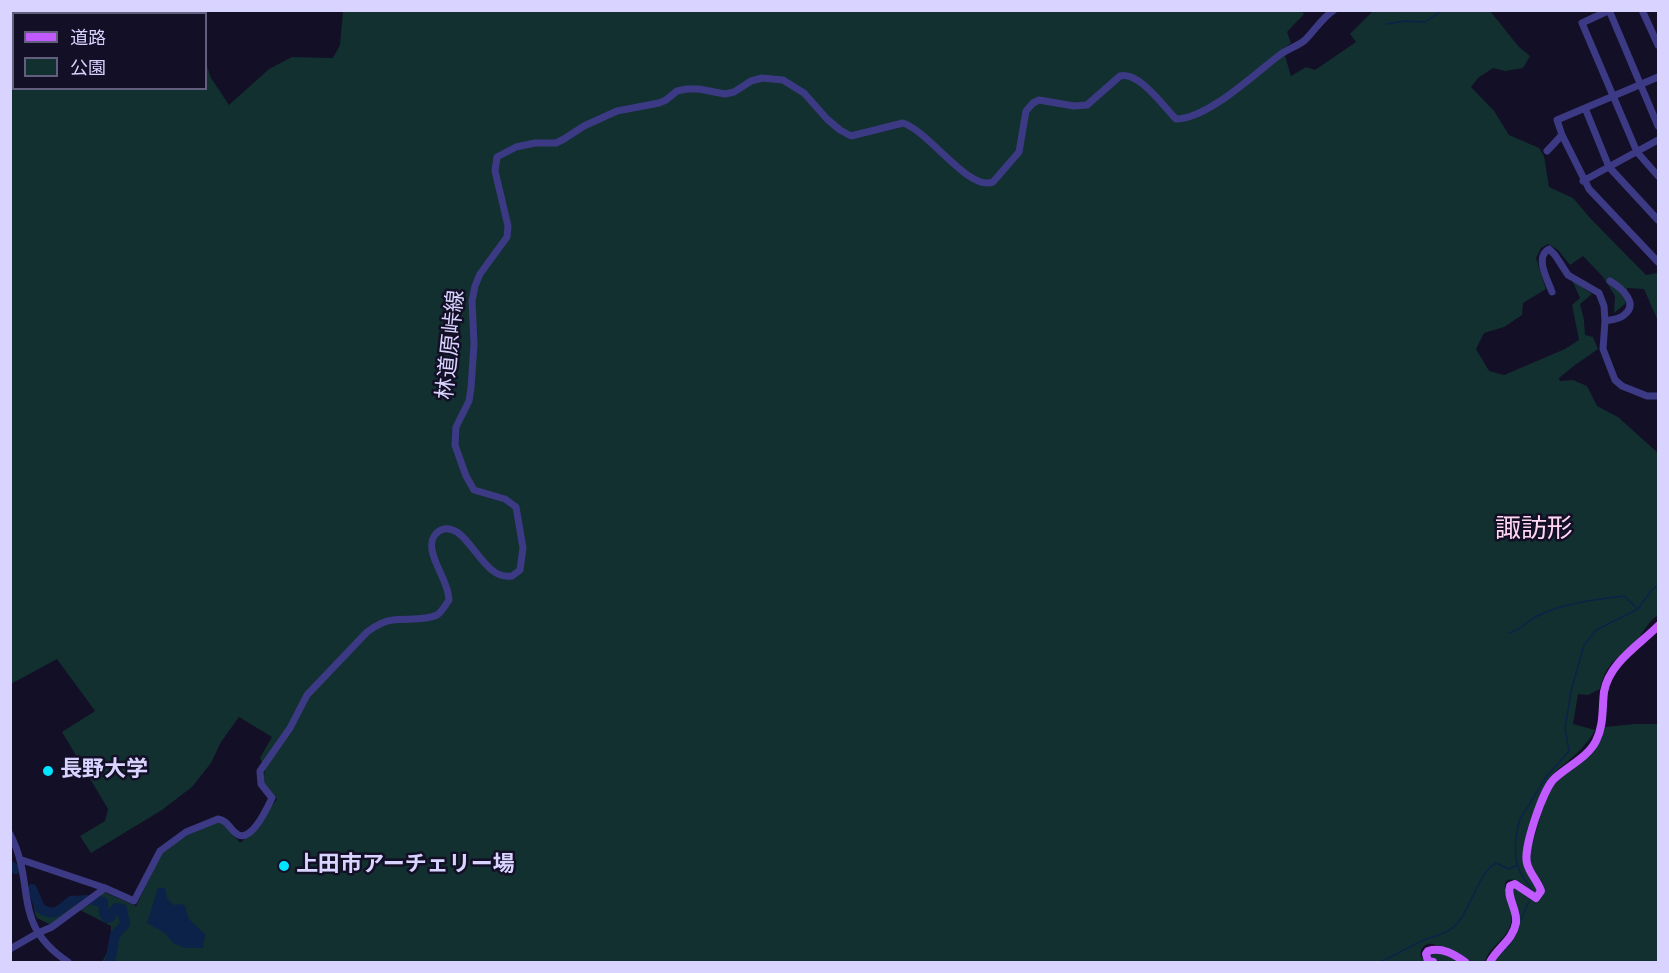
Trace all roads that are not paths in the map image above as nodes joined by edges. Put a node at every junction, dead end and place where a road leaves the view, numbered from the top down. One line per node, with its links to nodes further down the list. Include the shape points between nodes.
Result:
1 (1334, 10): 27 (street, 林道原峠線, via 1304,41 1280,54 1202,112 1185,119 1176,119 1144,85 1127,75 1120,76 1087,105 1033,102 1026,111 1019,152 987,184 963,172 911,126 903,123 851,136 827,119 804,93 771,77 725,94 699,89 677,91 659,103 617,111 556,143 516,147 497,157 495,171 507,237 475,286 471,388 456,428 455,445 474,490 510,501 516,507 523,548 520,570 512,576 500,575 456,531 449,528 435,533 432,550 449,600 437,615 377,625 307,696 261,771 261,784 272,798 261,821 248,835 239,836 228,823 218,819 186,832 164,848 134,901)
2 (1642, 10): 4 (street)
3 (1609, 11): 7 (street); 8 (street, via 1582,23)
4 (1656, 35): 5 (street)
5 (1659, 45)
6 (1659, 77): 7 (street)
7 (1641, 85): 8 (street); 10 (street)
8 (1613, 97): 9 (street); 14 (street)
9 (1585, 108): 11 (street, via 1557,120); 15 (street)
10 (1659, 126)
11 (1562, 135): 13 (street); 17 (street)
12 (1659, 140): 14 (street)
13 (1546, 151)
14 (1637, 152): 15 (street); 16 (street)
15 (1609, 167): 17 (street); 18 (street)
16 (1659, 176)
17 (1584, 181): 19 (street, via 1602,205)
18 (1659, 220)
19 (1659, 262)
20 (1610, 281): 22 (street, via 1629,297 1629,308 1624,315)
21 (1552, 292): 22 (street, via 1541,258 1549,249 1568,275 1599,293)
22 (1605, 321): 23 (street, via 1603,349 1615,380 1647,396)
23 (1659, 396)
24 (1659, 626): 33 (main road, via 1610,675 1595,743 1546,789 1526,860 1541,891 1536,898 1515,884 1510,886 1516,916 1514,930)
25 (10, 834): 26 (street)
26 (22, 860): 27 (street); 28 (street, via 27,904)
27 (105, 888): 28 (street)
28 (38, 933): 29 (street); 30 (street)
29 (10, 950)
30 (68, 963)
31 (1433, 963): 32 (main road, via 1426,954 1435,949)
32 (1465, 963)
33 (1490, 963)

